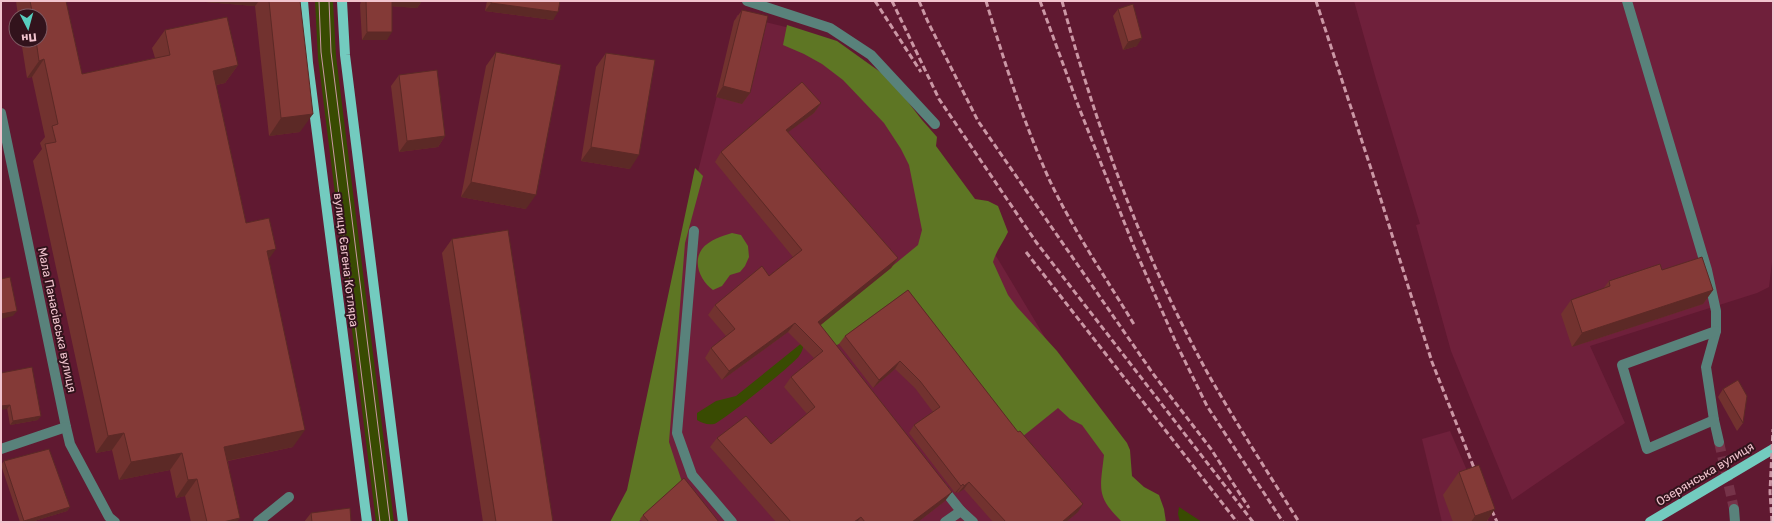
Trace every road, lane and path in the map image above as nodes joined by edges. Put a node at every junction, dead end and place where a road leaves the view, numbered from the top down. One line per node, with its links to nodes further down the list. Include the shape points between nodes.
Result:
1 (303, 1): 20 (main road, вулиця Євгена Котляра, via 308,63)
2 (342, 1): 21 (main road, вулиця Євгена Котляра, via 345,55)
3 (747, 1): 6 (street, via 830,28 871,55)
4 (1627, 1): 8 (street, via 1707,270 1716,311)
5 (1, 113): 10 (street, Мала Панасівська вулиця)
6 (936, 124)
7 (694, 231): 22 (street, via 677,433 692,475)
8 (1716, 331): 9 (street, via 1706,366); 9 (street, via 1622,365 1647,449)
9 (1714, 420): 11 (street)
10 (66, 428): 12 (street); 18 (street, Мала Панасівська вулиця, via 70,444 109,517)
11 (1719, 442)
12 (1, 449)
13 (1773, 449): 25 (main road, Озерянська вулиця)
14 (937, 479): 17 (street)
15 (289, 497): 19 (street)
16 (1734, 509): 26 (street)
17 (961, 511): 23 (street); 24 (street)
18 (115, 522)
19 (258, 522)
20 (367, 522)
21 (403, 522)
22 (732, 522)
23 (945, 522)
24 (974, 522)
25 (1650, 522)
26 (1735, 522)

